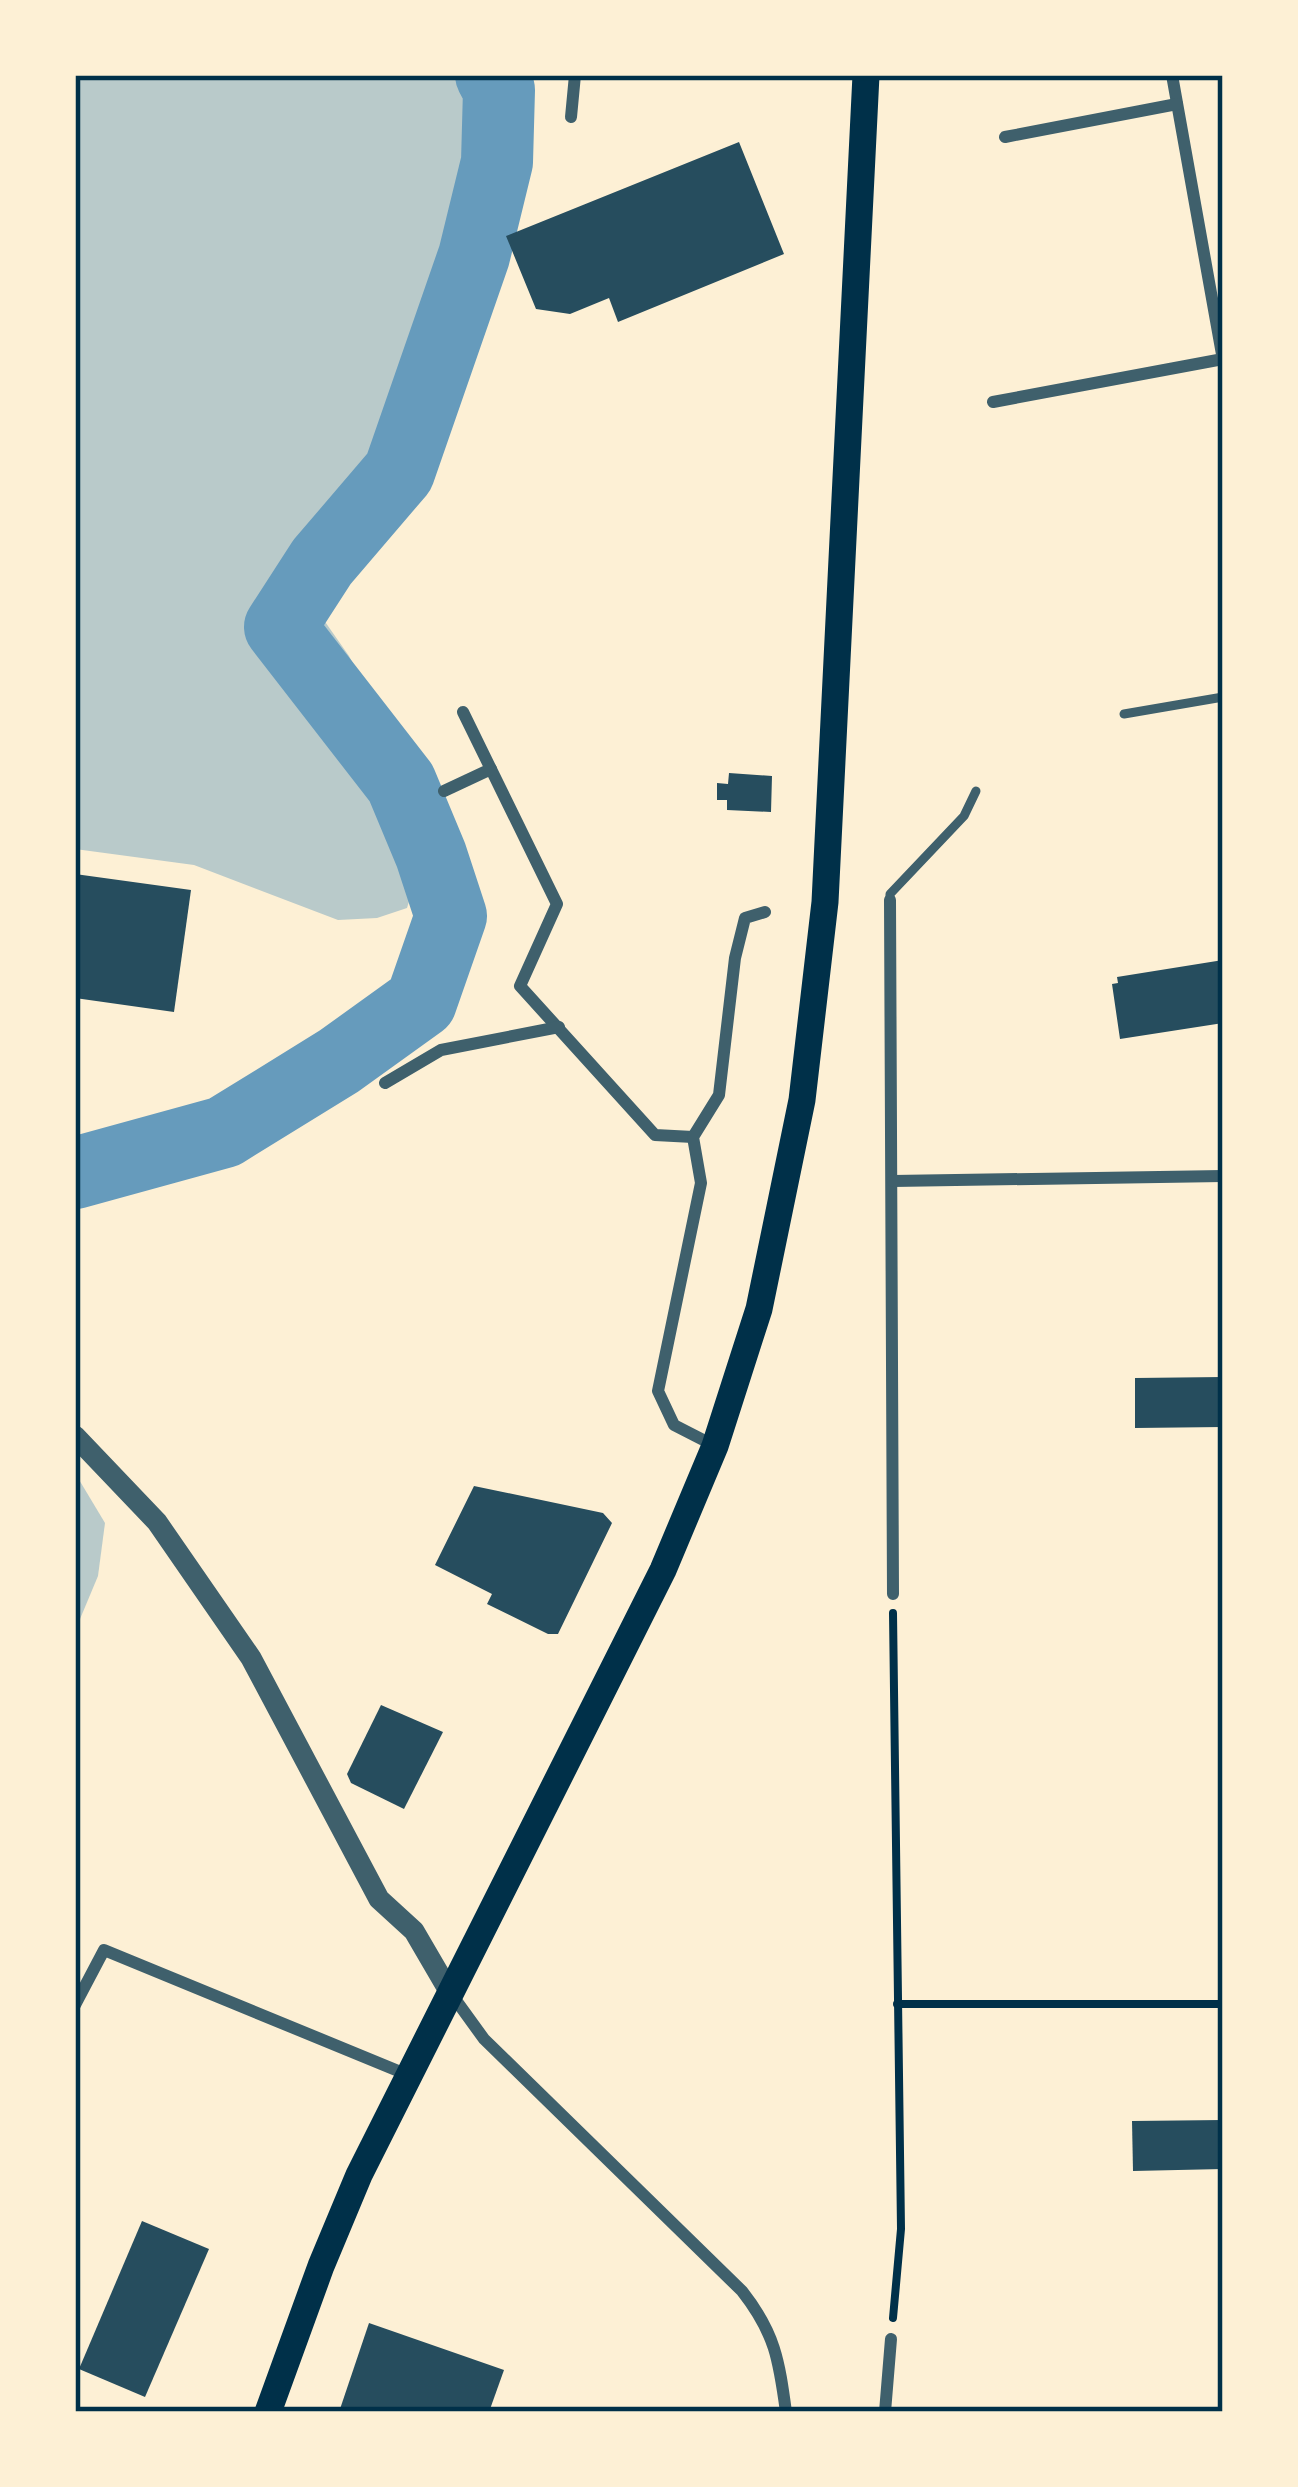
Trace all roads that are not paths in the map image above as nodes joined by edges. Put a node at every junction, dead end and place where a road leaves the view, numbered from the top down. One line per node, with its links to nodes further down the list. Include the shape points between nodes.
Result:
1 (575, 75): 5 (street)
2 (866, 75): 23 (main road, via 820,946 802,1100 759,1310)
3 (1172, 75): 4 (street)
4 (1177, 104): 6 (street); 7 (street)
5 (572, 117)
6 (1005, 137)
7 (1223, 360): 8 (street)
8 (993, 402)
9 (1223, 697): 11 (lane)
10 (463, 712): 12 (street)
11 (1124, 714)
12 (491, 769): 13 (street); 17 (street, via 556,904 520,986)
13 (444, 791)
14 (976, 791): 15 (lane, via 964,816)
15 (890, 900): 21 (street)
16 (765, 912): 19 (street, via 745,918 719,1095)
17 (560, 1028): 18 (street, via 441,1050); 19 (street, via 655,1135)
18 (385, 1083)
19 (693, 1137): 23 (street, via 701,1183 658,1391 674,1425)
20 (1223, 1176): 21 (street)
21 (892, 1181): 24 (street)
22 (75, 1436): 25 (street, via 157,1522 251,1658 379,1899 414,1931)
23 (715, 1446): 25 (main road, via 663,1570)
24 (892, 1594)
25 (449, 1991): 27 (main road); 30 (street, via 484,2038 742,2291 766,2322)
26 (75, 2005): 27 (street, via 104,1950)
27 (408, 2075): 29 (main road, via 321,2266)
28 (891, 2339): 31 (street)
29 (268, 2412)
30 (786, 2412)
31 (886, 2412)

